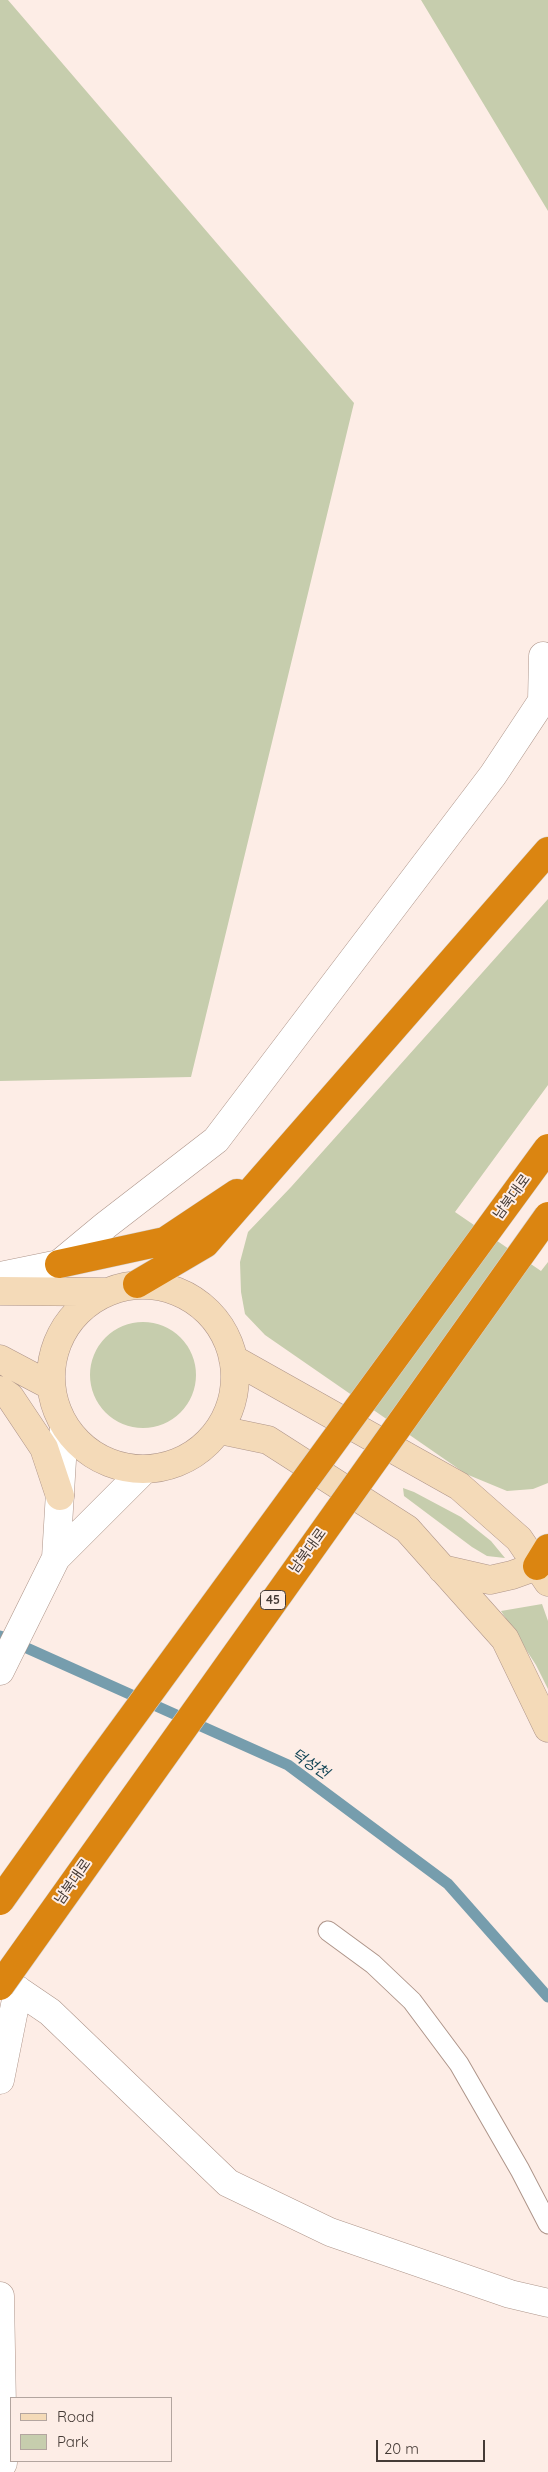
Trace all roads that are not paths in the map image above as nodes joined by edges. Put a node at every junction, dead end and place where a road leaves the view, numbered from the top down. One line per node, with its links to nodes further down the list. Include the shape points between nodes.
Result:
1 (543, 656): 6 (street, via 542,702 493,775 216,1140)
2 (548, 851): 4 (highway)
3 (548, 1148): 24 (highway, 남북대로, bridge)
4 (261, 1177): 6 (highway, via 165,1241); 8 (highway, via 205,1244)
5 (548, 1216): 26 (highway, 남북대로 / 45, bridge)
6 (59, 1264): 7 (street)
7 (0, 1276)
8 (137, 1284): 10 (street); 12 (street, via 166,1288 194,1300 215,1320 230,1345)
9 (0, 1291): 10 (street)
10 (106, 1292): 13 (street, via 79,1309 60,1335 50,1366)
11 (0, 1359): 13 (street)
12 (233, 1359): 16 (street, via 236,1374 232,1404); 20 (street, via 459,1486)
13 (51, 1386): 15 (street, via 52,1398)
14 (0, 1390): 18 (street, via 10,1398 44,1448)
15 (64, 1427): 17 (street, via 86,1451 115,1466); 18 (street)
16 (220, 1430): 17 (street, via 199,1451 182,1461); 21 (street, via 268,1440 407,1529)
17 (144, 1470): 19 (street)
18 (60, 1496): 19 (street)
19 (56, 1558): 22 (street)
20 (544, 1565): 21 (street, via 490,1580)
21 (442, 1569): 23 (street, via 505,1639)
22 (0, 1671)
23 (548, 1728)
24 (0, 1901)
25 (328, 1932): 28 (lane, via 373,1964 412,2001 459,2064)
26 (6, 1984): 27 (street); 30 (street, via 50,2012 228,2183 330,2232 510,2294)
27 (0, 2080)
28 (548, 2224)
29 (0, 2296): 31 (street, via 3,2463)
30 (548, 2303)
31 (0, 2468)

